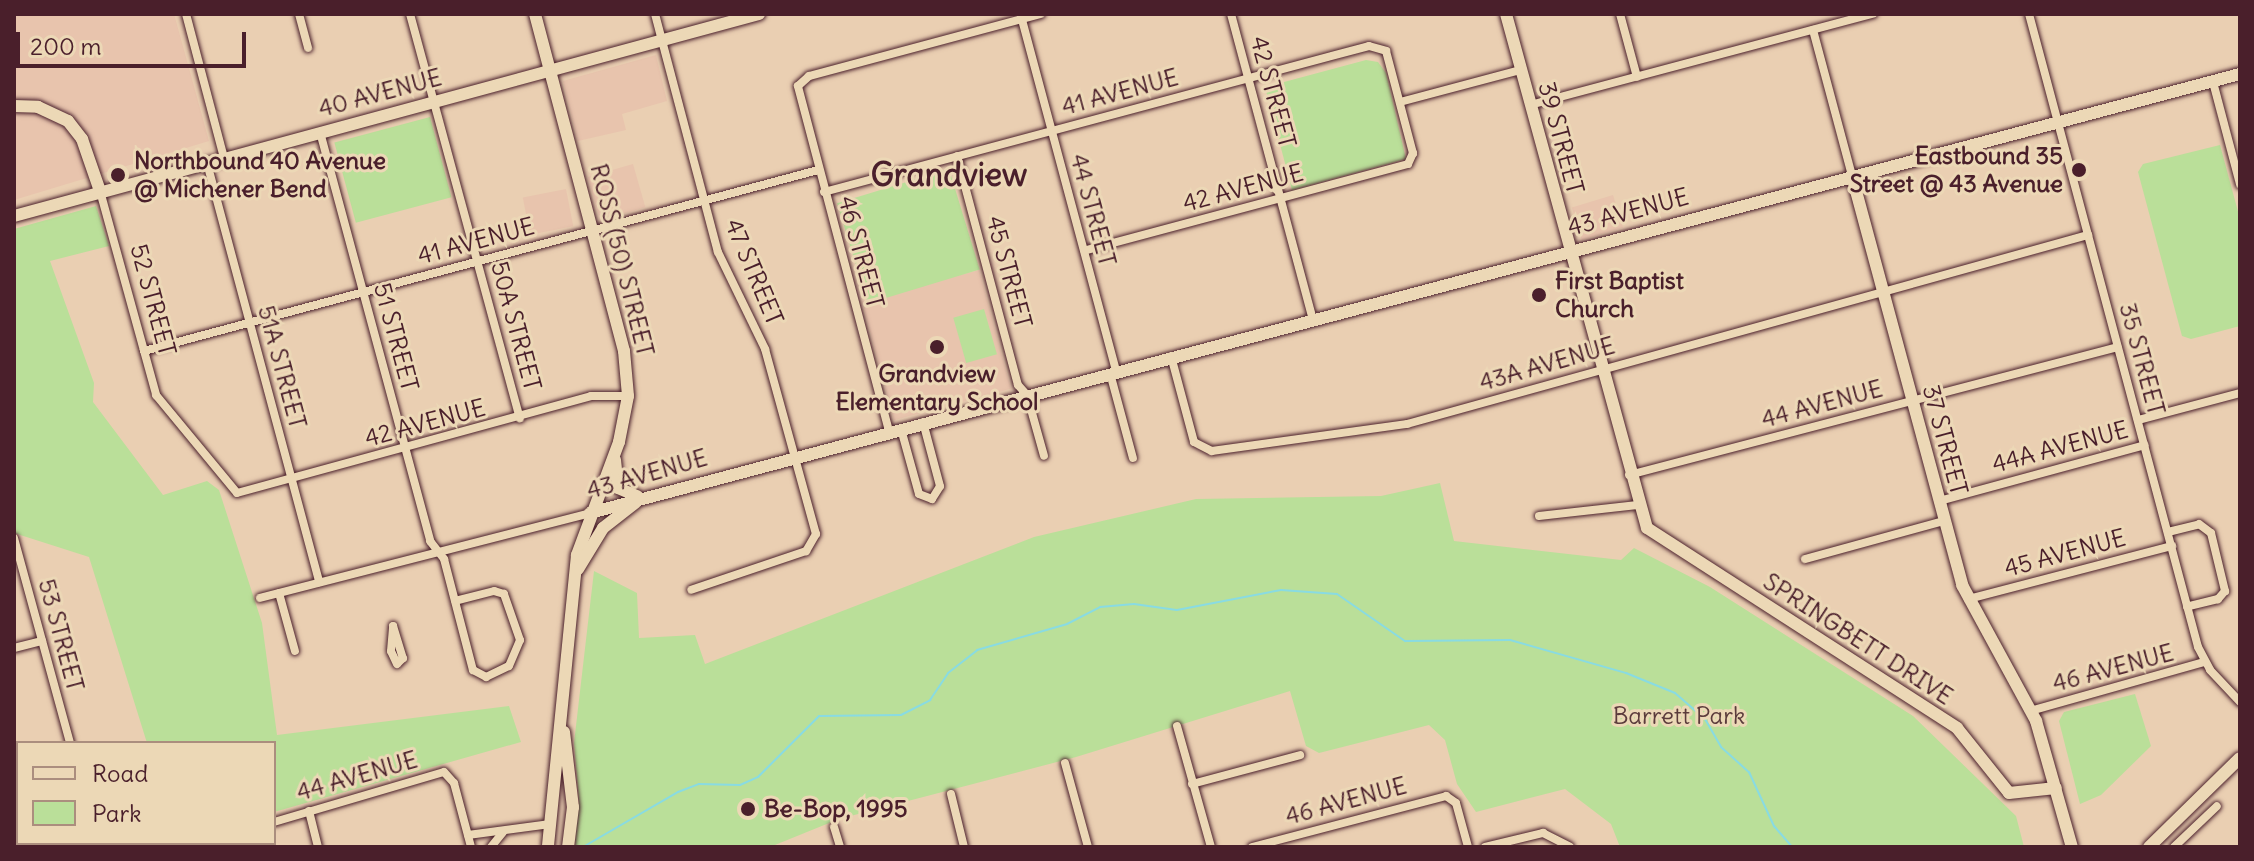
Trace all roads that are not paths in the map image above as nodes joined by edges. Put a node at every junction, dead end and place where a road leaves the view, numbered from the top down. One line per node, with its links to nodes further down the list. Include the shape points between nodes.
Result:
1 (186, 14): 31 (street)
2 (299, 14): 16 (street)
3 (410, 14): 23 (street, 50A STREET)
4 (535, 14): 17 (street, ROSS (50) STREET)
5 (655, 14): 15 (street, 47 STREET)
6 (759, 14): 15 (street, 40 AVENUE)
7 (1041, 14): 13 (street)
8 (1231, 14): 21 (street, 42 STREET)
9 (1506, 14): 18 (street, 39 STREET)
10 (1620, 14): 20 (street)
11 (1873, 14): 14 (street)
12 (2029, 14): 27 (street, 35 STREET)
13 (1021, 17): 28 (street, 44 STREET); 33 (street, 46 STREET, via 799,83)
14 (1813, 30): 20 (street); 34 (street, 37 STREET)
15 (662, 40): 17 (street, 40 AVENUE); 38 (street, 47 STREET)
16 (308, 48)
17 (550, 70): 23 (street, 40 AVENUE); 41 (street, ROSS (50) STREET)
18 (1520, 70): 24 (street); 25 (street, 39 STREET)
19 (2240, 74): 22 (street, 43 AVENUE)
20 (1637, 77): 25 (street)
21 (1249, 79): 24 (street, 41 AVENUE, via 1380,46 1388,56); 28 (street, 41 AVENUE); 39 (street, 42 STREET)
22 (2213, 82): 27 (street, 43 AVENUE); 35 (street)
23 (434, 102): 29 (street, 40 AVENUE); 45 (street, 50A STREET)
24 (1400, 102): 39 (street, 42 AVENUE, via 1412,161)
25 (1530, 105): 43 (street, 39 STREET)
26 (14, 106): 36 (street, 52 STREET, via 52,111 68,121 82,139)
27 (2058, 122): 34 (street, 43 AVENUE); 42 (street, 35 STREET)
28 (1051, 131): 30 (street, 41 AVENUE); 44 (street, 44 STREET)
29 (320, 132): 31 (street, 40 AVENUE); 47 (street, 51 STREET)
30 (957, 156): 37 (street, 41 AVENUE); 56 (street, 45 STREET, via 1018,385)
31 (224, 158): 32 (street, 40 AVENUE)
32 (207, 163): 36 (street, 40 AVENUE); 49 (street, 51A STREET)
33 (818, 170): 37 (street, 46 STREET); 38 (street, 41 AVENUE)
34 (1852, 176): 43 (street, 43 AVENUE); 46 (street, 37 STREET)
35 (2240, 184)
36 (100, 191): 40 (street, 40 AVENUE); 51 (street, 52 STREET)
37 (824, 192): 62 (street, 46 STREET)
38 (704, 199): 41 (street, 41 AVENUE); 66 (street, 47 STREET, via 721,257 765,349)
39 (1281, 199): 44 (street, 42 AVENUE); 48 (street, 42 STREET)
40 (14, 216)
41 (592, 230): 45 (street, 41 AVENUE); 57 (street, ROSS (50) STREET, via 624,351)
42 (2088, 235): 46 (street, 43A AVENUE); 50 (street, 35 STREET)
43 (1569, 250): 48 (street, 43 AVENUE); 54 (street, 39 STREET)
44 (1084, 251): 53 (street, 44 STREET)
45 (477, 261): 47 (street, 41 AVENUE); 59 (street, 50A STREET)
46 (1882, 289): 54 (street, 43A AVENUE, via 1672,346); 58 (street, 37 STREET)
47 (363, 292): 49 (street, 41 AVENUE); 64 (street, 51 STREET)
48 (1313, 319): 52 (street, 43 AVENUE)
49 (249, 322): 51 (street, 41 AVENUE); 70 (street, 51A STREET)
50 (2118, 347): 58 (street, 44 AVENUE); 60 (street, 35 STREET)
51 (144, 351): 71 (street, 52 STREET, via 158,398)
52 (1171, 356): 53 (street, 43 AVENUE); 54 (street, 43A AVENUE, via 1196,445 1212,451 1403,425)
53 (1113, 372): 56 (street, 43 AVENUE); 68 (street, 44 STREET)
54 (1601, 372): 69 (street, 39 STREET)
55 (2240, 393): 60 (street, 44A AVENUE)
56 (1027, 395): 61 (street, 43 AVENUE); 67 (street)
57 (628, 396): 59 (street, 42 AVENUE, via 591,396); 65 (street, ROSS (50) STREET)
58 (1912, 401): 69 (street, 44 AVENUE); 73 (street, 37 STREET)
59 (520, 418): 64 (street, 42 AVENUE)
60 (2138, 420): 63 (street, 35 STREET)
61 (923, 422): 62 (street, 43 AVENUE); 62 (street, 46 STREET, via 940,486 932,499 918,492)
62 (895, 430): 66 (street, 43 AVENUE)
63 (2145, 445): 73 (street, 44A AVENUE); 78 (street, 35 STREET)
64 (405, 449): 70 (street, 42 AVENUE); 81 (street, 51 STREET)
65 (615, 454): 72 (street, via 618,488); 75 (street, ROSS (50) STREET)
66 (795, 456): 72 (street, 43 AVENUE); 85 (street, 47 STREET, via 816,534 813,545)
67 (1044, 456)
68 (1133, 458)
69 (1629, 475): 74 (street, 39 STREET)
70 (292, 480): 71 (street, 42 AVENUE); 84 (street, 51A STREET)
71 (232, 491)
72 (644, 496): 75 (street, 43 AVENUE); 83 (street, via 604,526)
73 (1939, 501): 77 (street, 37 STREET)
74 (1637, 505): 76 (street); 104 (street, SPRINGBETT DRIVE, via 1650,531 1957,728 2009,793)
75 (590, 513): 81 (street, 43 AVENUE); 83 (street, ROSS (50) STREET)
76 (1539, 516)
77 (1944, 521): 82 (street); 88 (street, 37 STREET)
78 (2168, 532): 80 (street, 35 STREET); 90 (street, via 2202,525 2215,546 2224,594)
79 (14, 538): 91 (street, 53 STREET)
80 (2172, 546): 88 (street, 45 AVENUE); 90 (street, 35 STREET)
81 (437, 551): 84 (street, 43 AVENUE); 89 (street, 51 STREET)
82 (1805, 559)
83 (574, 576): 97 (street, ROSS (50) STREET)
84 (319, 582): 86 (street, 43 AVENUE)
85 (691, 590)
86 (279, 593): 87 (street, 43 AVENUE); 93 (street)
87 (260, 598)
88 (1968, 599): 96 (street, 37 STREET)
89 (455, 601): 89 (street, 51 STREET, via 475,673 490,676 509,666 520,640 504,594 494,591)
90 (2187, 607): 94 (street, 35 STREET)
91 (42, 641): 92 (street); 99 (street, 53 STREET)
92 (14, 648)
93 (295, 651)
94 (2204, 662): 95 (street, 35 STREET); 96 (street, 46 AVENUE)
95 (2240, 702)
96 (2030, 711): 104 (street, 37 STREET)
97 (563, 721): 105 (street); 110 (street, ROSS (50) STREET)
98 (1177, 726): 103 (street)
99 (69, 741)
100 (1300, 755): 103 (street)
101 (2240, 758): 128 (street)
102 (1065, 763): 121 (street)
103 (1192, 784): 122 (street)
104 (2056, 788): 127 (street, 37 STREET)
105 (571, 791): 110 (street, via 568,808); 114 (street)
106 (951, 794): 120 (street)
107 (2217, 806): 129 (street)
108 (309, 811): 109 (street, 44 AVENUE); 113 (street, 44 AVENUE, via 441,773 450,775); 115 (street)
109 (276, 821)
110 (550, 824): 112 (street); 114 (street); 118 (street, ROSS (50) STREET)
111 (834, 827): 119 (street)
112 (504, 832): 113 (street); 117 (street)
113 (468, 835): 116 (street)
114 (568, 844)
115 (318, 847)
116 (471, 847)
117 (491, 847)
118 (548, 847)
119 (840, 847)
120 (964, 847)
121 (1088, 847)
122 (1211, 847)
123 (1252, 847): 124 (street, 46 AVENUE, via 1451,797)
124 (1468, 847)
125 (1485, 847): 126 (street, via 1543,833)
126 (1570, 847)
127 (2072, 847)
128 (2149, 847)
129 (2174, 847)

